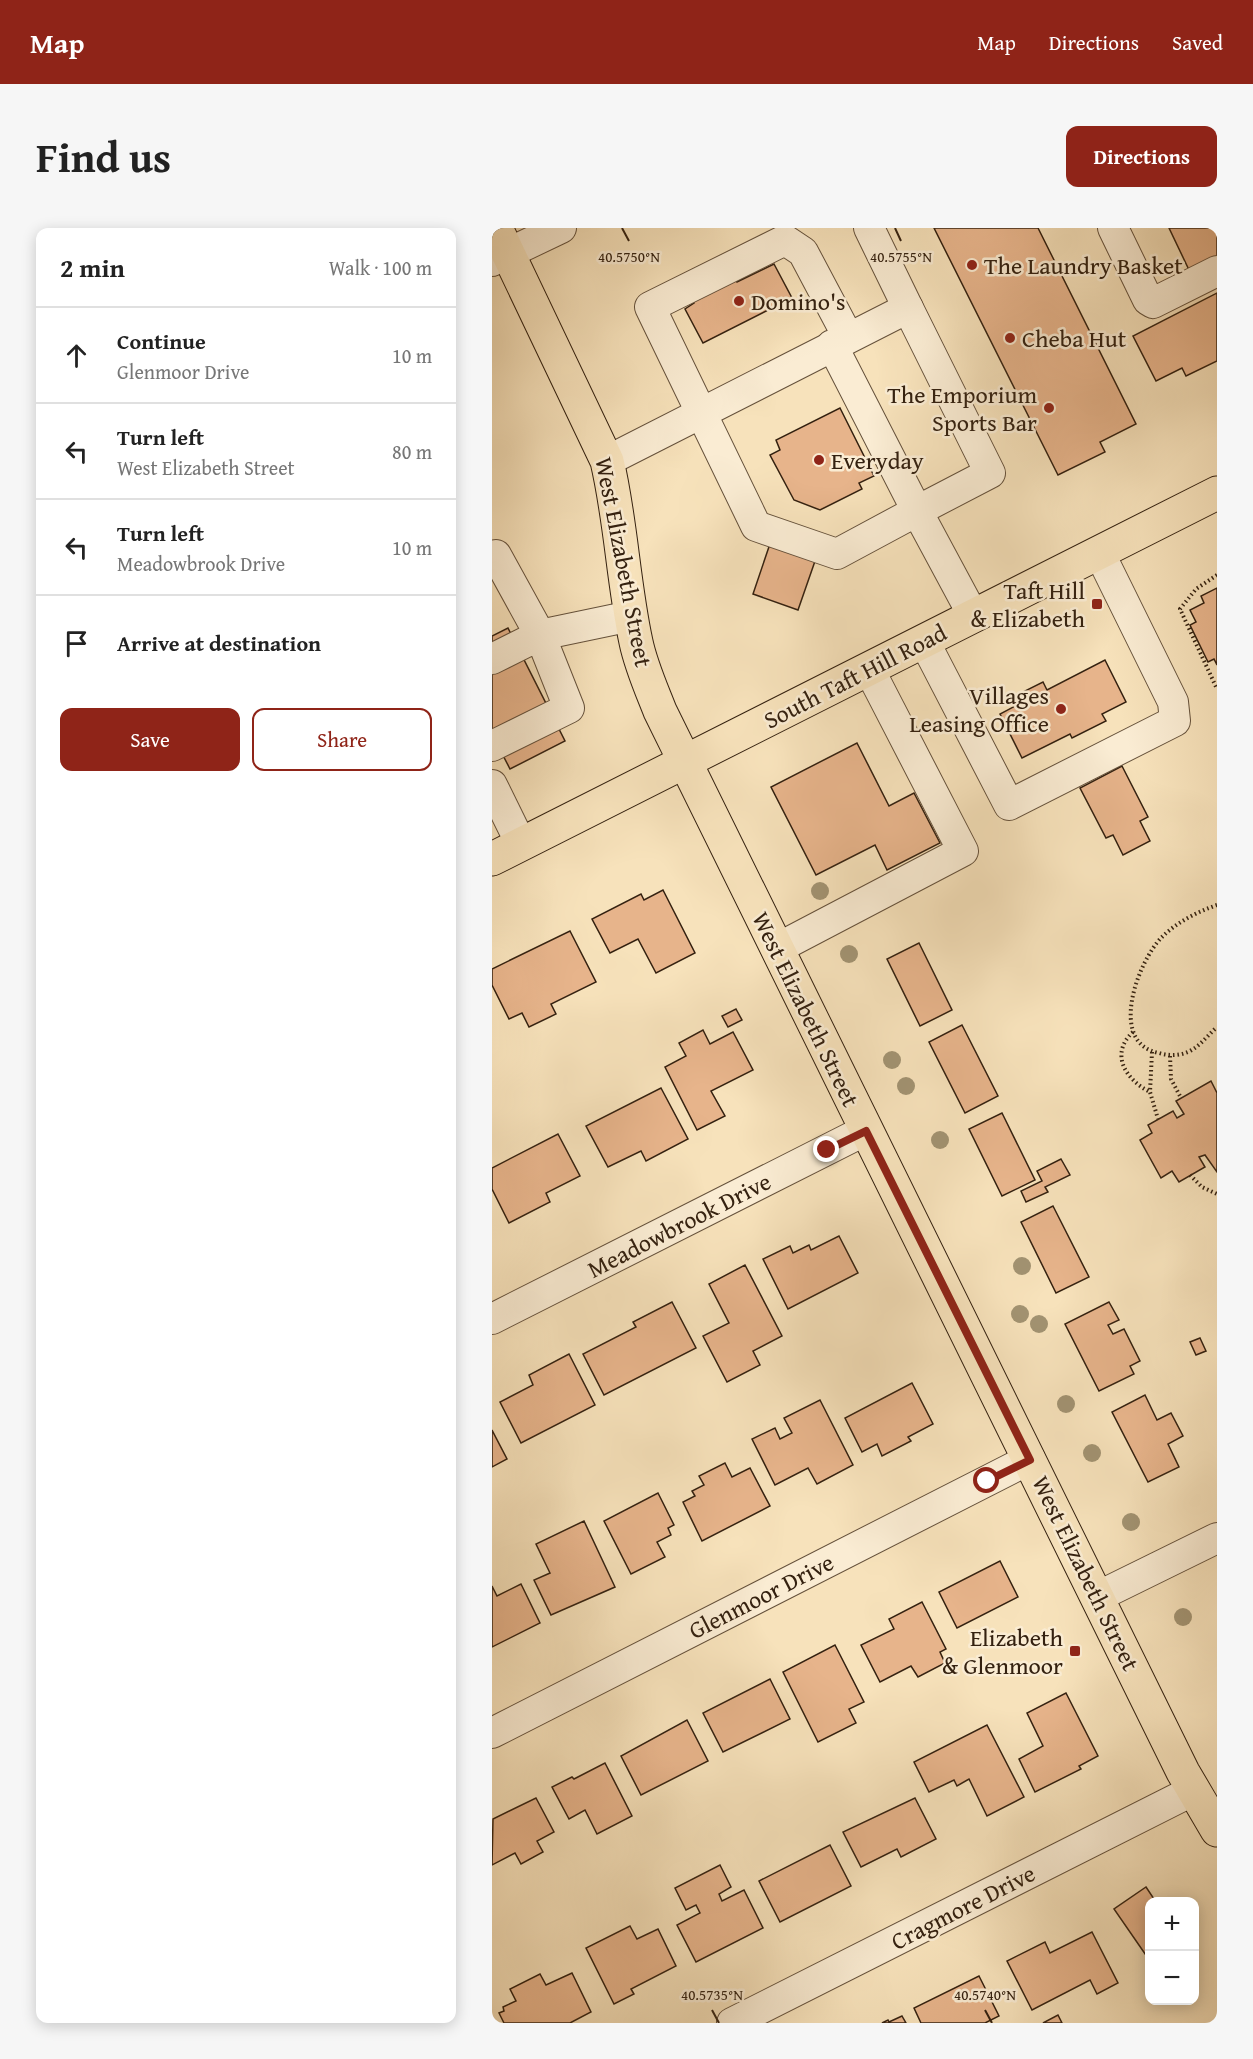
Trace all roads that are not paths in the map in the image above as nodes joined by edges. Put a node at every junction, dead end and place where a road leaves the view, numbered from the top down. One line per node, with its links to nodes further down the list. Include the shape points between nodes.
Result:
1 (561, 228): 4 (street)
2 (869, 228): 6 (street)
3 (1113, 228): 5 (street, via 1148,300 1154,303)
4 (499, 248): 9 (main road, West Elizabeth Street)
5 (1217, 272)
6 (908, 308): 7 (street); 11 (street, via 990,473)
7 (840, 341): 8 (street); 8 (street, via 803,252 784,240 650,307); 11 (street)
8 (701, 412): 9 (street); 11 (street, via 756,526 837,554)
9 (607, 461): 14 (main road, West Elizabeth Street)
10 (1217, 493): 12 (main road, South Taft Hill Road)
11 (917, 511): 15 (street)
12 (1099, 552): 15 (main road, South Taft Hill Road); 17 (street, via 1173,702 1175,721 1009,805)
13 (492, 557): 16 (street, via 496,555)
14 (631, 616): 16 (street); 21 (main road, West Elizabeth Street, via 645,673)
15 (974, 617): 17 (main road, South Taft Hill Road)
16 (540, 635): 18 (street); 20 (street, via 569,708)
17 (924, 641): 19 (main road, South Taft Hill Road)
18 (492, 659)
19 (869, 669): 21 (main road, South Taft Hill Road); 25 (street, via 963,851)
20 (492, 746)
21 (683, 761): 23 (main road, South Taft Hill Road); 25 (main road, West Elizabeth Street)
22 (492, 785): 23 (street)
23 (521, 844): 24 (main road, South Taft Hill Road)
24 (492, 859)
25 (778, 948): 26 (main road, West Elizabeth Street)
26 (866, 1131): 27 (street, Meadowbrook Drive); 28 (main road, West Elizabeth Street)
27 (492, 1319)
28 (1030, 1460): 30 (main road, West Elizabeth Street); 31 (street, Glenmoor Drive)
29 (1217, 1538): 30 (street)
30 (1097, 1597): 32 (main road, West Elizabeth Street)
31 (492, 1732)
32 (1194, 1790): 33 (main road, West Elizabeth Street); 34 (street, Cragmore Drive)
33 (1217, 1830)
34 (732, 2023)

